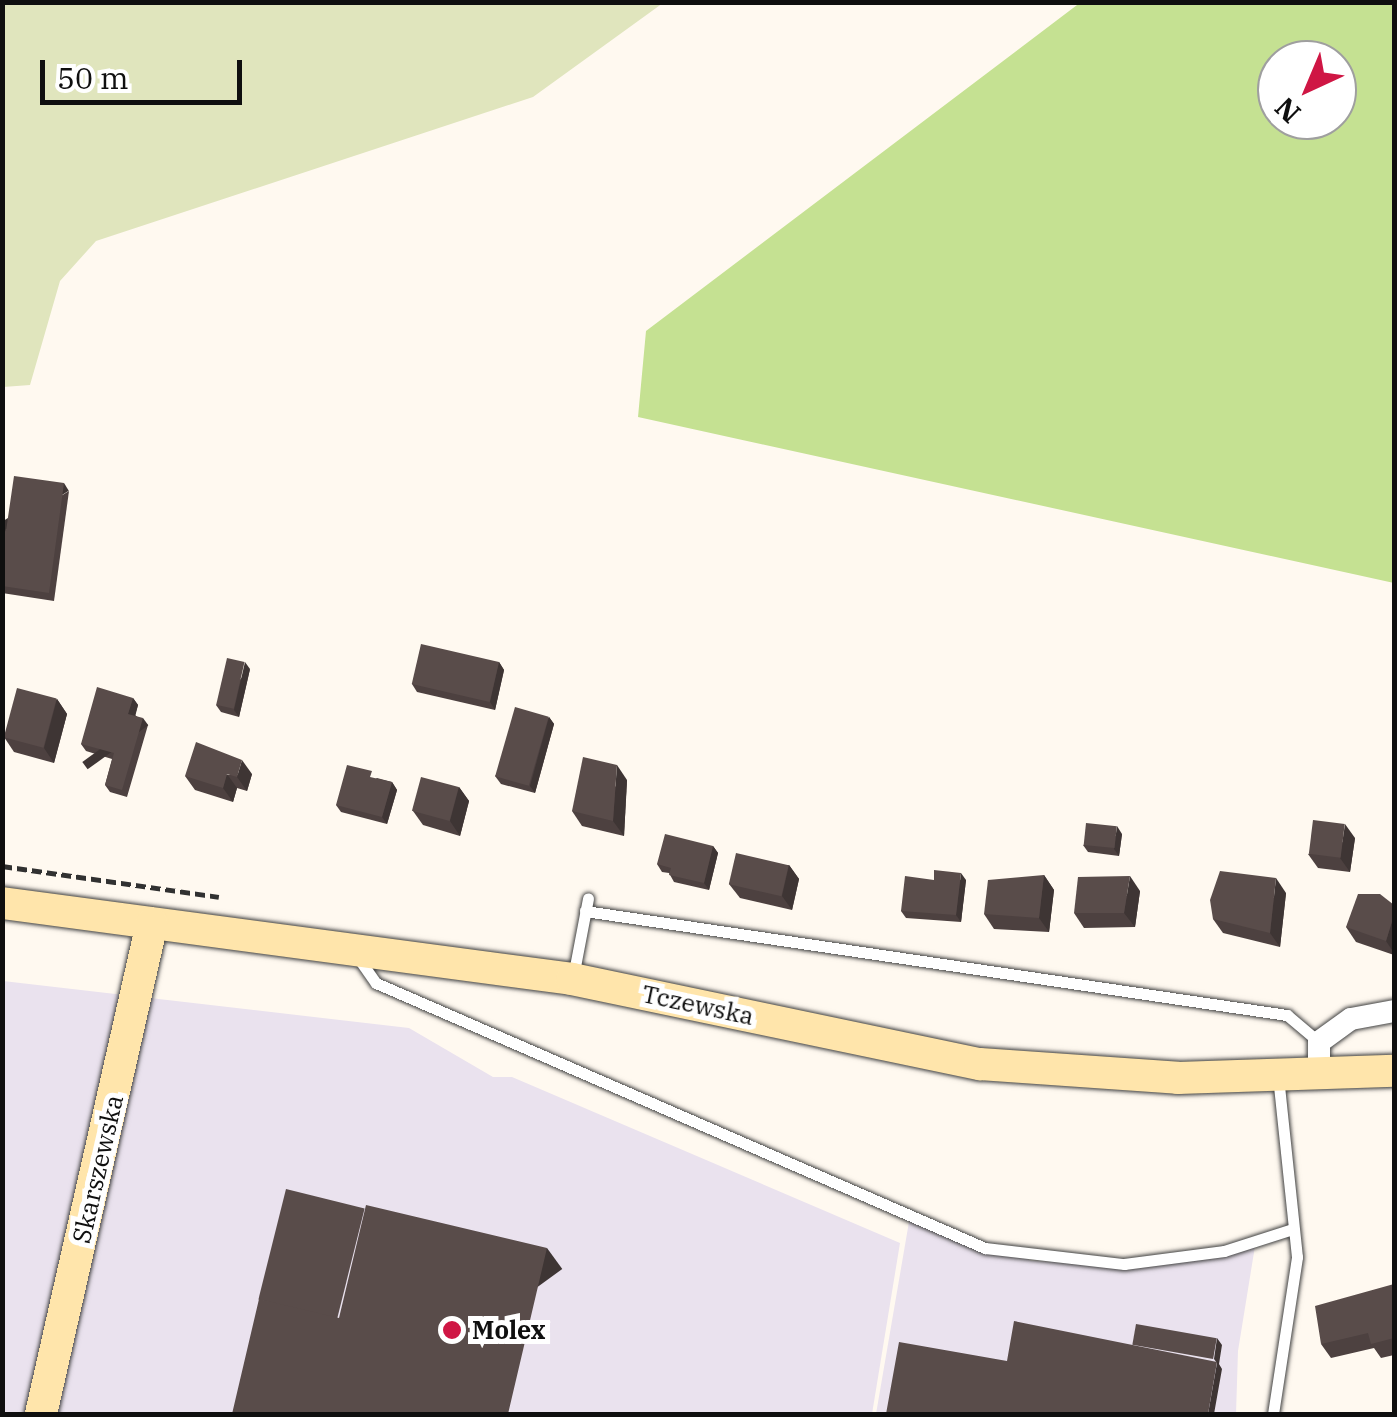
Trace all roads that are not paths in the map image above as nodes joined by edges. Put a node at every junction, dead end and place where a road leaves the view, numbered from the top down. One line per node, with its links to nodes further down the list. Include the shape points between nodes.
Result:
1 (2, 903): 2 (street, Tczewska)
2 (152, 923): 3 (street, Tczewska); 10 (street, Skarszewska)
3 (354, 951): 4 (street, Tczewska); 9 (lane, via 376,983 985,1248 1124,1264 1224,1252)
4 (572, 980): 6 (lane, via 587,905 1287,1015); 8 (street, Tczewska, via 980,1064 1112,1076)
5 (1394, 1011): 6 (street, via 1351,1019)
6 (1319, 1058): 7 (street, Tczewska); 8 (street, Tczewska)
7 (1394, 1071)
8 (1278, 1076): 9 (lane)
9 (1293, 1229): 11 (lane, via 1297,1256)
10 (41, 1414)
11 (1273, 1414)

